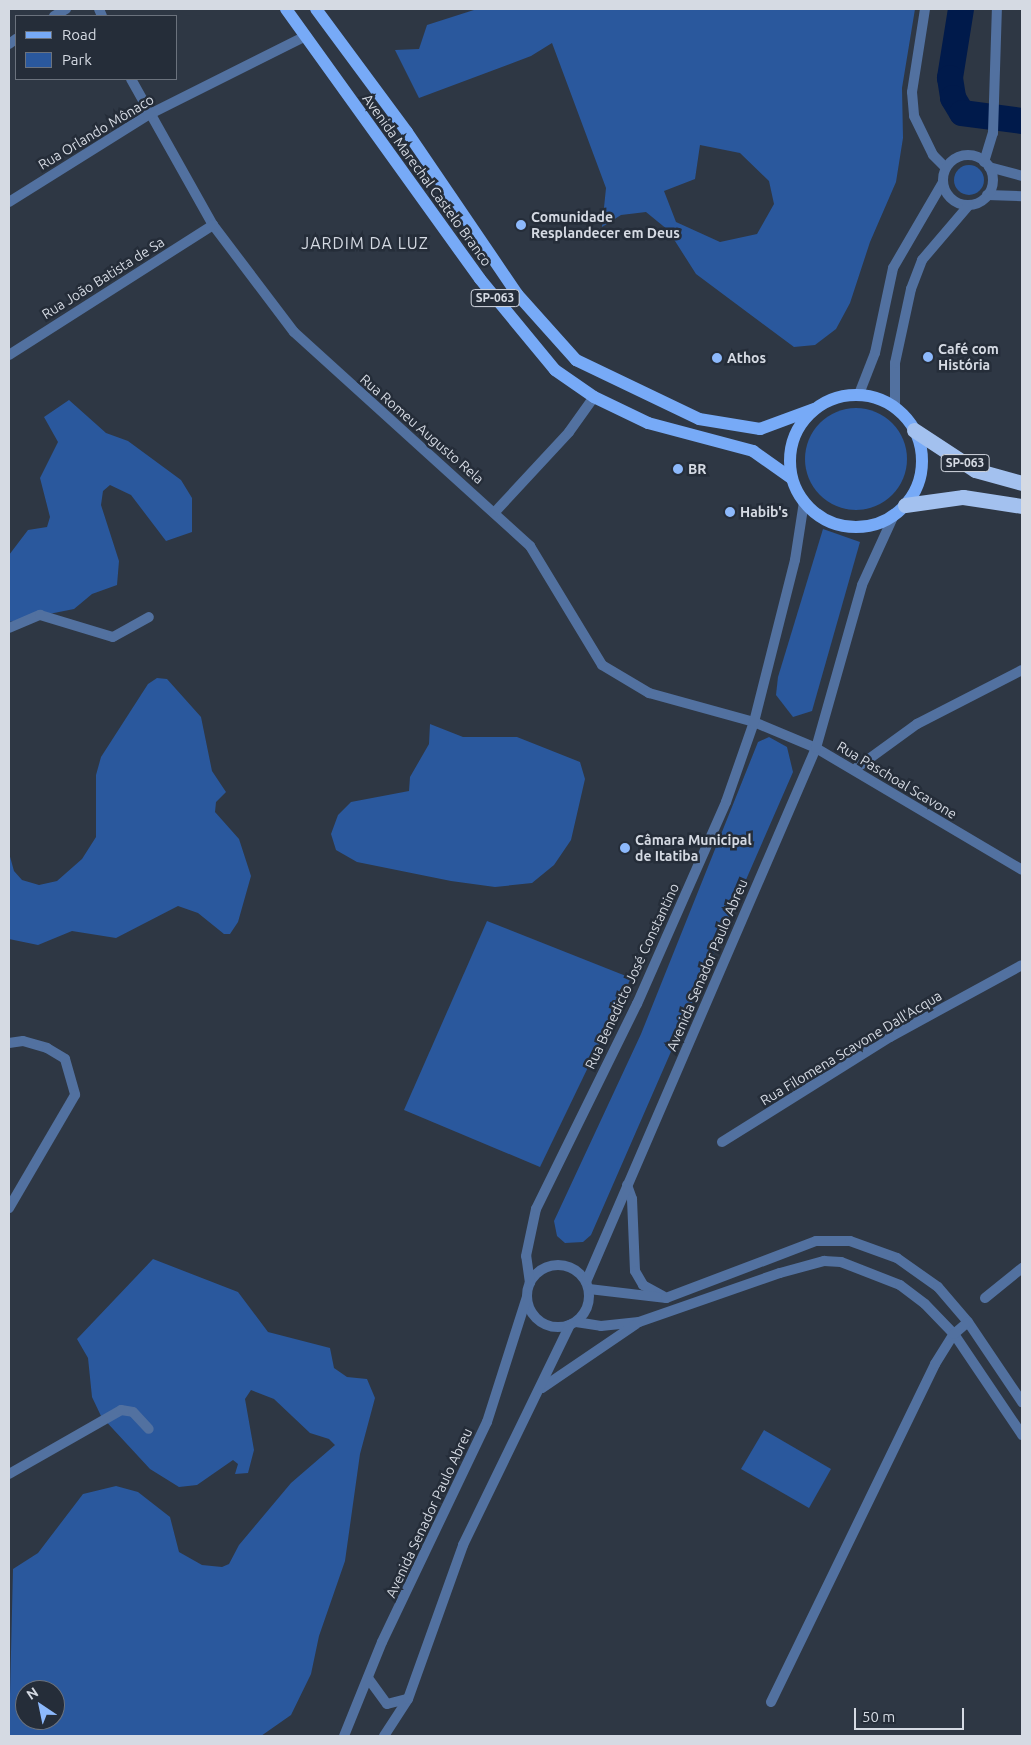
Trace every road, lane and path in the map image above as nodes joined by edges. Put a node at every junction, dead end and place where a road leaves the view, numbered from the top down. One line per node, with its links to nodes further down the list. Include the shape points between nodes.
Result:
1 (286, 9): 5 (main road, Avenida Marechal Castelo Branco / SP-063)
2 (316, 9): 21 (main road, Avenida Marechal Castelo Branco / SP-063, via 407,132 517,294 576,360 699,419 760,429)
3 (925, 9): 9 (street, via 912,92 914,116 933,155)
4 (997, 9): 8 (street, via 993,133)
5 (306, 36): 7 (street, Rua Orlando Mônaco); 19 (main road, Avenida Marechal Castelo Branco / SP-063, via 533,346 572,384)
6 (131, 80): 7 (street, Rua Romeu Augusto Rela)
7 (148, 115): 14 (street, Rua Orlando Mônaco); 16 (street, Rua Romeu Augusto Rela)
8 (986, 164): 9 (street, via 964,156); 10 (street); 12 (street, via 992,181)
9 (946, 168): 11 (street)
10 (1022, 176)
11 (943, 182): 15 (street, via 954,201); 18 (street, via 893,268 875,353)
12 (988, 195): 13 (street); 15 (street)
13 (1022, 196)
14 (9, 202)
15 (969, 205): 20 (street, via 922,260 911,289 895,363)
16 (213, 225): 17 (street, Rua João Batista de Sa); 28 (street, Rua Romeu Augusto Rela, via 294,332)
17 (9, 355)
18 (859, 394): 20 (main road, SP-063); 21 (main road, SP-063, via 835,398)
19 (594, 397): 23 (main road, Avenida Marechal Castelo Branco / SP-063, via 648,423 754,451); 28 (street, via 569,432)
20 (895, 407): 22 (main road, SP-063)
21 (814, 409): 23 (main road, SP-063, via 795,433)
22 (914, 430): 24 (highway, SP-063, via 975,470); 27 (main road, SP-063, via 922,461 917,484)
23 (791, 478): 25 (main road, SP-063)
24 (1022, 483)
25 (804, 502): 27 (main road, SP-063, via 825,520 853,527); 32 (street, Rua Benedicto José Constantino, via 795,560)
26 (1022, 506): 27 (highway, SP-063, via 963,496)
27 (900, 510): 33 (street, Avenida Senador Paulo Abreu, via 862,585)
28 (495, 512): 32 (street, Rua Romeu Augusto Rela, via 530,546 552,577 602,666 649,693)
29 (149, 617): 30 (street, via 113,637 40,615)
30 (9, 628)
31 (1022, 670): 34 (street, via 917,724)
32 (754, 722): 33 (street, Rua Paschoal Scavone); 42 (street, Rua Benedicto José Constantino, via 726,802 640,995 536,1209 526,1256)
33 (816, 748): 34 (street, Rua Paschoal Scavone); 39 (street, Avenida Senador Paulo Abreu)
34 (855, 769): 35 (street, Rua Paschoal Scavone)
35 (1022, 870)
36 (1022, 965): 38 (street, Rua Filomena Scavone Dall'Acqua, via 890,1037)
37 (9, 1043): 40 (street, via 39,1045 65,1059 75,1095)
38 (722, 1142)
39 (627, 1185): 43 (street, Avenida Senador Paulo Abreu); 45 (street, via 632,1199 635,1271 643,1284)
40 (9, 1208)
41 (1022, 1268): 46 (street)
42 (530, 1283): 43 (street, via 545,1268 560,1265 577,1271); 44 (street)
43 (587, 1285): 45 (street); 49 (street, via 586,1311)
44 (527, 1297): 49 (street, via 538,1320 550,1326); 56 (street, Avenida Senador Paulo Abreu, via 487,1422)
45 (666, 1298): 48 (street, via 816,1241 850,1241 897,1258 938,1288)
46 (985, 1298)
47 (639, 1322): 49 (street, via 601,1326); 50 (street, via 824,1261 869,1270 900,1285); 51 (street)
48 (968, 1322): 50 (street); 52 (street)
49 (573, 1323): 51 (street)
50 (954, 1334): 54 (street); 58 (street, via 935,1364)
51 (542, 1388): 57 (street, via 463,1545)
52 (1022, 1402)
53 (149, 1429): 55 (street, via 133,1412 121,1410)
54 (1022, 1435)
55 (9, 1474)
56 (368, 1678): 57 (street, via 387,1704); 59 (street, Avenida Senador Paulo Abreu)
57 (408, 1699): 60 (street)
58 (771, 1702)
59 (344, 1736)
60 (384, 1736)

